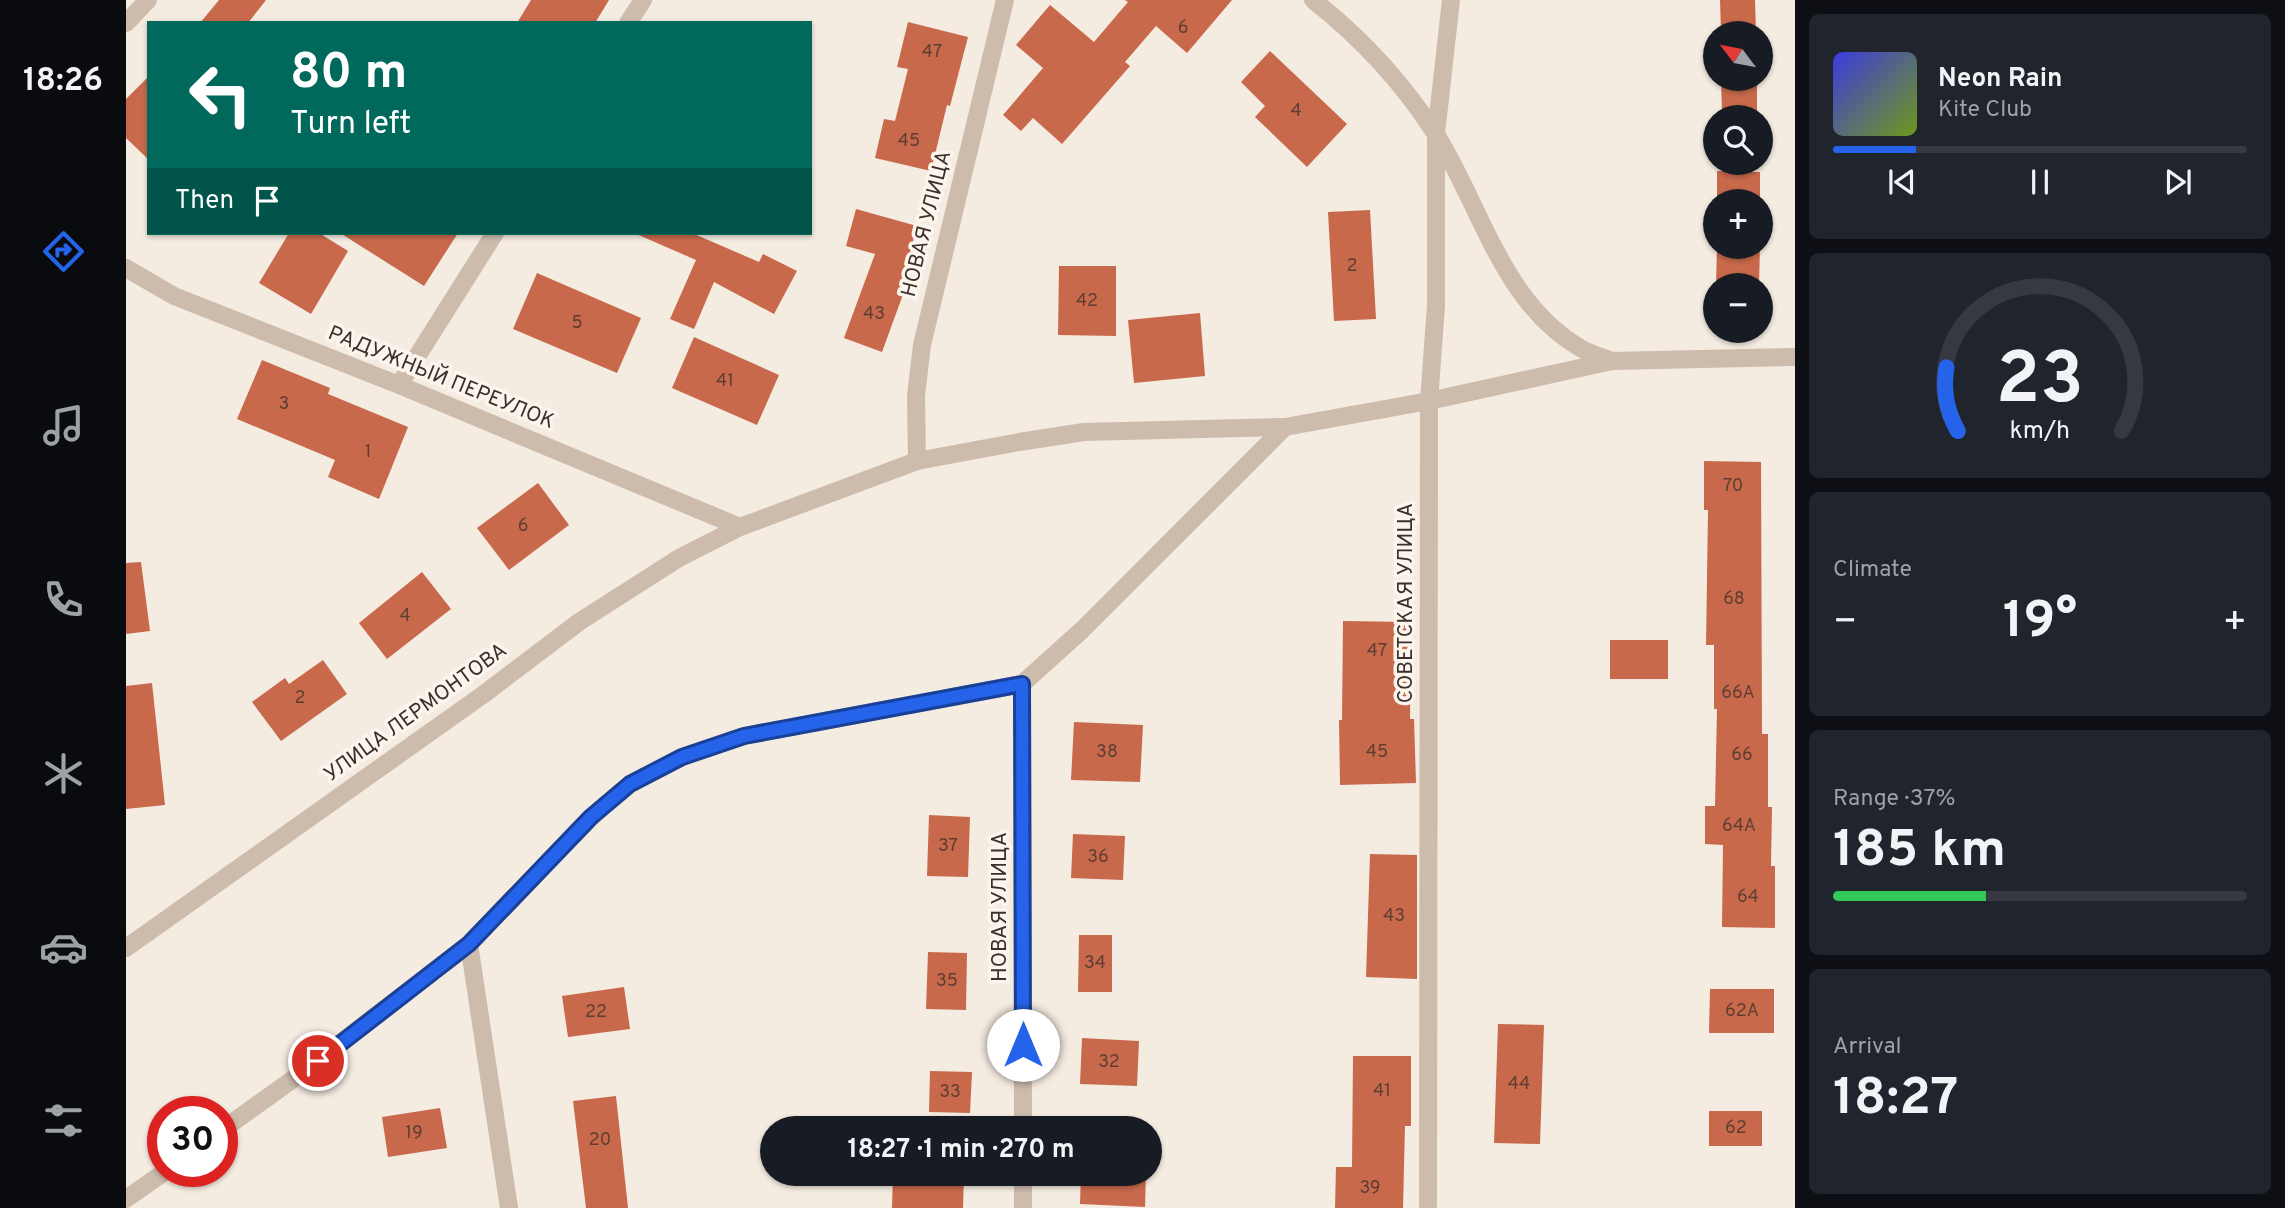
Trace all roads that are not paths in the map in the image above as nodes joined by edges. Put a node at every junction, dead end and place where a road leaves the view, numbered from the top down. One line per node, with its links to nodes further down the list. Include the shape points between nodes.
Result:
1 (148, 0): 7 (street)
2 (643, 0): 6 (street)
3 (1004, 0): 16 (street, НОВАЯ УЛИЦА, via 922,345 916,396)
4 (1313, 0): 8 (street, via 1400,83)
5 (1451, 0): 8 (street, СОВЕТСКАЯ УЛИЦА)
6 (629, 21)
7 (126, 23)
8 (1436, 134): 12 (street, via 1500,259 1533,308 1583,350); 14 (street, СОВЕТСКАЯ УЛИЦА, via 1436,306)
9 (494, 235): 13 (street)
10 (126, 268): 13 (street, РАДУЖНЫЙ ПЕРЕУЛОК, via 174,296)
11 (1795, 358): 12 (street)
12 (1612, 361): 14 (street, УЛИЦА ЛЕРМОНТОВА)
13 (399, 385): 17 (street, РАДУЖНЫЙ ПЕРЕУЛОК)
14 (1430, 401): 15 (street, УЛИЦА ЛЕРМОНТОВА); 28 (street, СОВЕТСКАЯ УЛИЦА)
15 (1284, 427): 16 (street, УЛИЦА ЛЕРМОНТОВА, via 1084,432); 18 (street)
16 (917, 461): 17 (street, УЛИЦА ЛЕРМОНТОВА)
17 (740, 527): 20 (street, УЛИЦА ЛЕРМОНТОВА, via 679,558 579,622)
18 (1022, 684): 19 (street, via 744,736 682,757 630,784 591,817); 21 (street, НОВАЯ УЛИЦА)
19 (469, 944): 22 (street); 26 (street)
20 (126, 948)
21 (1023, 1116)
22 (238, 1119)
23 (147, 1184): 25 (street)
24 (1023, 1186): 27 (street)
25 (126, 1199)
26 (509, 1208)
27 (1023, 1208)
28 (1428, 1208)

